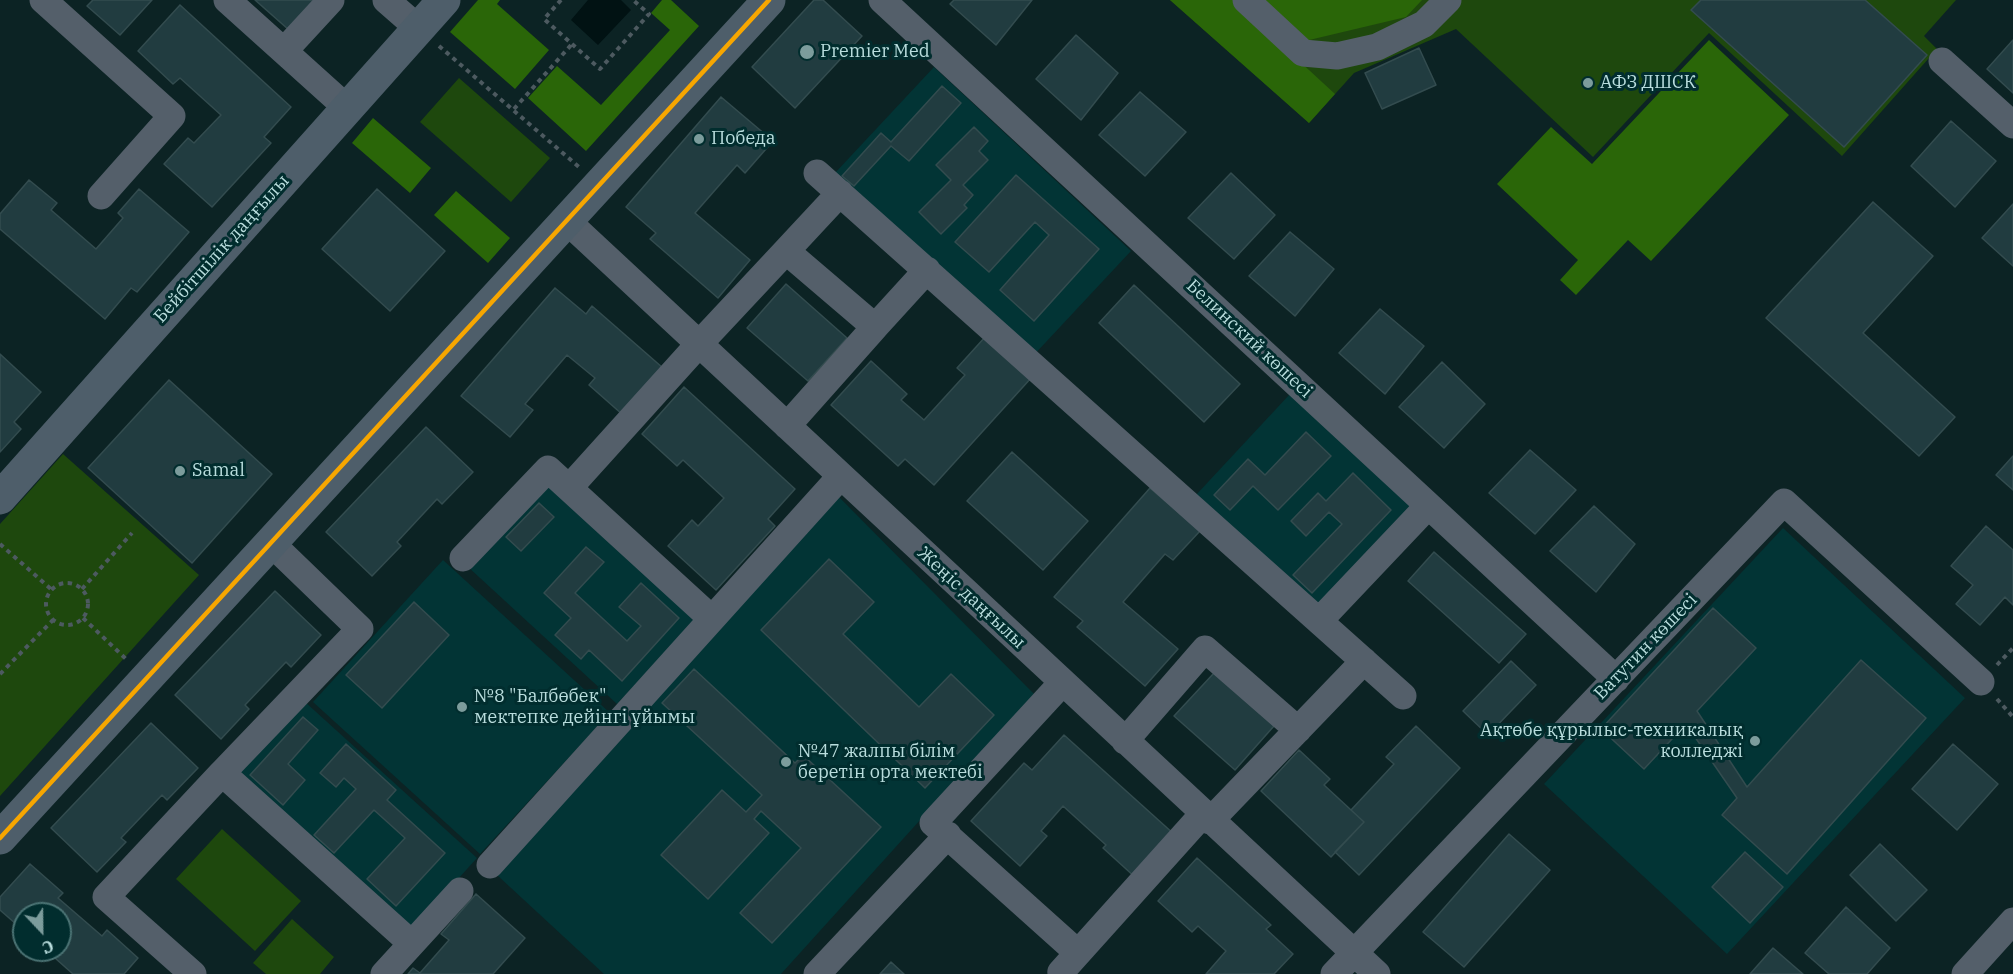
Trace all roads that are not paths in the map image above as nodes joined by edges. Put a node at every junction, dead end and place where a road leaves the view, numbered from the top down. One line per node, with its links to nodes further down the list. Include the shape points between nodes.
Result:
1 (43, 0): 17 (street, via 172,116)
2 (226, 0): 11 (street)
3 (331, 0): 11 (street)
4 (386, 0): 10 (street)
5 (444, 0): 10 (main road, Бейбітшілік даңғылы)
6 (769, 0): 18 (main road)
7 (882, 0): 27 (street, Белинский көшесі)
8 (1246, 0): 9 (street, via 1303,53 1337,56 1377,47 1424,24)
9 (1448, 0)
10 (418, 28): 13 (main road, Бейбітшілік даңғылы)
11 (284, 51): 13 (street)
12 (1942, 61): 14 (street)
13 (347, 108): 26 (main road, Бейбітшілік даңғылы)
14 (2013, 125)
15 (817, 173): 16 (street)
16 (840, 193): 19 (street); 20 (street)
17 (100, 196)
18 (567, 220): 22 (street, Жеңіс даңғылы); 28 (main road)
19 (786, 251): 21 (street); 22 (street)
20 (927, 270): 21 (street); 31 (street)
21 (875, 327): 23 (street)
22 (699, 344): 23 (street, Жеңіс даңғылы); 25 (street)
23 (786, 426): 24 (street, Жеңіс даңғылы)
24 (840, 477): 30 (street); 35 (street, Жеңіс даңғылы)
25 (569, 488): 29 (street, via 548,469); 30 (street)
26 (0, 498)
27 (1428, 506): 31 (street); 33 (street, Белинский көшесі)
28 (271, 543): 39 (street, via 360,629); 42 (main road)
29 (463, 558)
30 (712, 619): 43 (street)
31 (1319, 621): 32 (street)
32 (1364, 661): 36 (street); 37 (street)
33 (1616, 679): 34 (street, Ватутин көшесі, via 1784,502); 47 (street, Ватутин көшесі)
34 (1982, 682)
35 (1062, 683): 38 (street, Жеңіс даңғылы); 41 (street, via 933,823)
36 (1403, 696)
37 (1298, 730): 38 (street, via 1205,650); 40 (street)
38 (1125, 741): 40 (street, Жеңіс даңғылы)
39 (222, 773): 46 (street); 49 (street, via 106,897)
40 (1207, 817): 47 (street, Жеңіс даңғылы); 48 (street)
41 (948, 835): 48 (street); 51 (street)
42 (0, 838)
43 (490, 865)
44 (460, 891): 46 (street)
45 (2013, 921): 54 (street)
46 (411, 944): 50 (street)
47 (1353, 953): 52 (street, Ватутин көшесі); 53 (street, Жеңіс даңғылы)
48 (1070, 963)
49 (193, 974)
50 (384, 974)
51 (817, 974)
52 (1334, 974)
53 (1377, 974)
54 (1965, 974)

